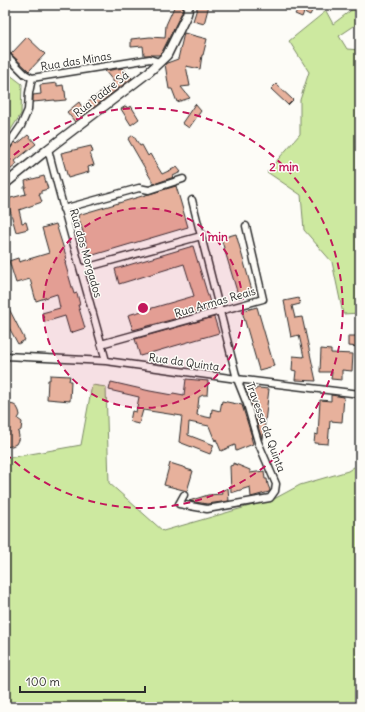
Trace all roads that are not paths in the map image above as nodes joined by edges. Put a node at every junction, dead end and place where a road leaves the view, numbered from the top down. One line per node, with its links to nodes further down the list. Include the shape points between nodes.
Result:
1 (189, 5): 3 (street, Rua Padre Sá, via 167,55)
2 (5, 54): 4 (street, Rua das Minas)
3 (159, 62): 4 (street, Rua das Minas, via 150,59); 6 (street, Rua Padre Sá)
4 (32, 78): 5 (street, via 28,110 21,126)
5 (5, 149)
6 (48, 150): 8 (street, Rua Padre Sá); 10 (street, Rua dos Morgados)
7 (183, 179): 10 (street, via 149,190 139,188)
8 (5, 184)
9 (192, 200): 12 (street)
10 (63, 209): 13 (street, Rua dos Morgados)
11 (246, 226): 14 (street, Rua Armas Reais, via 263,299)
12 (201, 236): 13 (street); 14 (street)
13 (81, 270): 15 (street, Rua dos Morgados)
14 (220, 311): 15 (street, Rua Armas Reais); 18 (street)
15 (101, 344): 17 (street, Rua dos Morgados)
16 (5, 356): 17 (street, Rua da Quinta)
17 (106, 361): 18 (street, Rua da Quinta)
18 (237, 379): 19 (street, Rua da Quinta); 20 (street, Travessa da Quinta, via 258,442 276,484 275,491 270,498 207,509 179,504)
19 (360, 394)
20 (184, 495)

